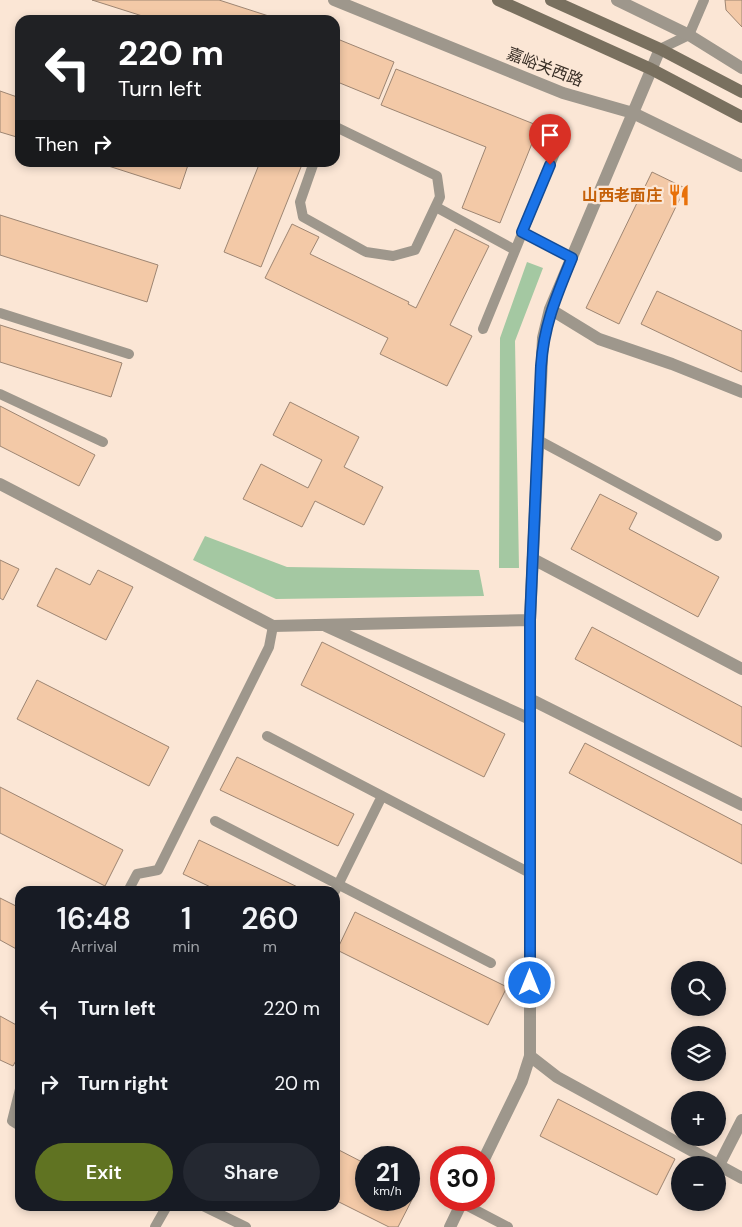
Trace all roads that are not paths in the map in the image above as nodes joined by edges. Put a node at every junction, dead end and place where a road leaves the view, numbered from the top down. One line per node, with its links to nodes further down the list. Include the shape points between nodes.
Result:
1 (334, 0): 11 (street, 嘉峪关西路, via 563,92)
2 (498, 0): 9 (main road)
3 (551, 0): 7 (main road)
4 (617, 0): 6 (street)
5 (704, 0): 6 (lane)
6 (689, 35): 7 (lane); 8 (street)
7 (660, 49): 9 (street); 10 (main road)
8 (742, 68)
9 (651, 69): 11 (street); 12 (main road)
10 (742, 92)
11 (633, 113): 15 (street, 嘉峪关西路); 20 (street)
12 (742, 117)
13 (340, 129): 17 (lane, via 437,176 440,198)
14 (557, 148): 18 (lane)
15 (742, 166)
16 (312, 167): 17 (lane, via 300,202 303,217 366,252 393,256 415,250)
17 (436, 207): 19 (lane)
18 (522, 232): 19 (lane); 20 (lane)
19 (515, 250): 23 (lane)
20 (572, 258): 21 (street)
21 (550, 309): 25 (street, via 599,339); 27 (street, via 543,338)
22 (0, 313): 24 (lane)
23 (483, 329)
24 (129, 354)
25 (742, 392)
26 (0, 394): 28 (lane)
27 (538, 440): 30 (lane); 31 (street)
28 (103, 442)
29 (0, 484): 34 (street)
30 (717, 536)
31 (533, 559): 32 (street); 35 (street)
32 (530, 620): 33 (street); 36 (street)
33 (324, 625): 34 (street); 37 (street)
34 (273, 626): 43 (lane, via 269,647 158,870 137,874)
35 (742, 670)
36 (530, 699): 37 (street); 40 (street)
37 (530, 719): 42 (street)
38 (266, 736): 39 (lane)
39 (382, 796): 42 (lane); 45 (lane)
40 (742, 805)
41 (215, 821): 44 (lane)
42 (530, 873): 48 (street)
43 (131, 886)
44 (333, 886)
45 (338, 886)
46 (340, 889): 47 (lane)
47 (491, 964)
48 (530, 1056): 52 (street, via 522,1081); 53 (street, via 557,1077)
49 (15, 1109): 51 (lane, via 12,1121)
50 (742, 1120): 54 (street)
51 (15, 1123)
52 (490, 1146)
53 (702, 1156)
54 (724, 1156)
55 (726, 1169): 56 (street)
56 (742, 1178)
57 (164, 1211): 61 (lane)
58 (213, 1211): 62 (lane)
59 (458, 1211): 63 (street)
60 (479, 1211): 64 (lane)
61 (155, 1227)
62 (246, 1227)
63 (450, 1227)
64 (508, 1227)

